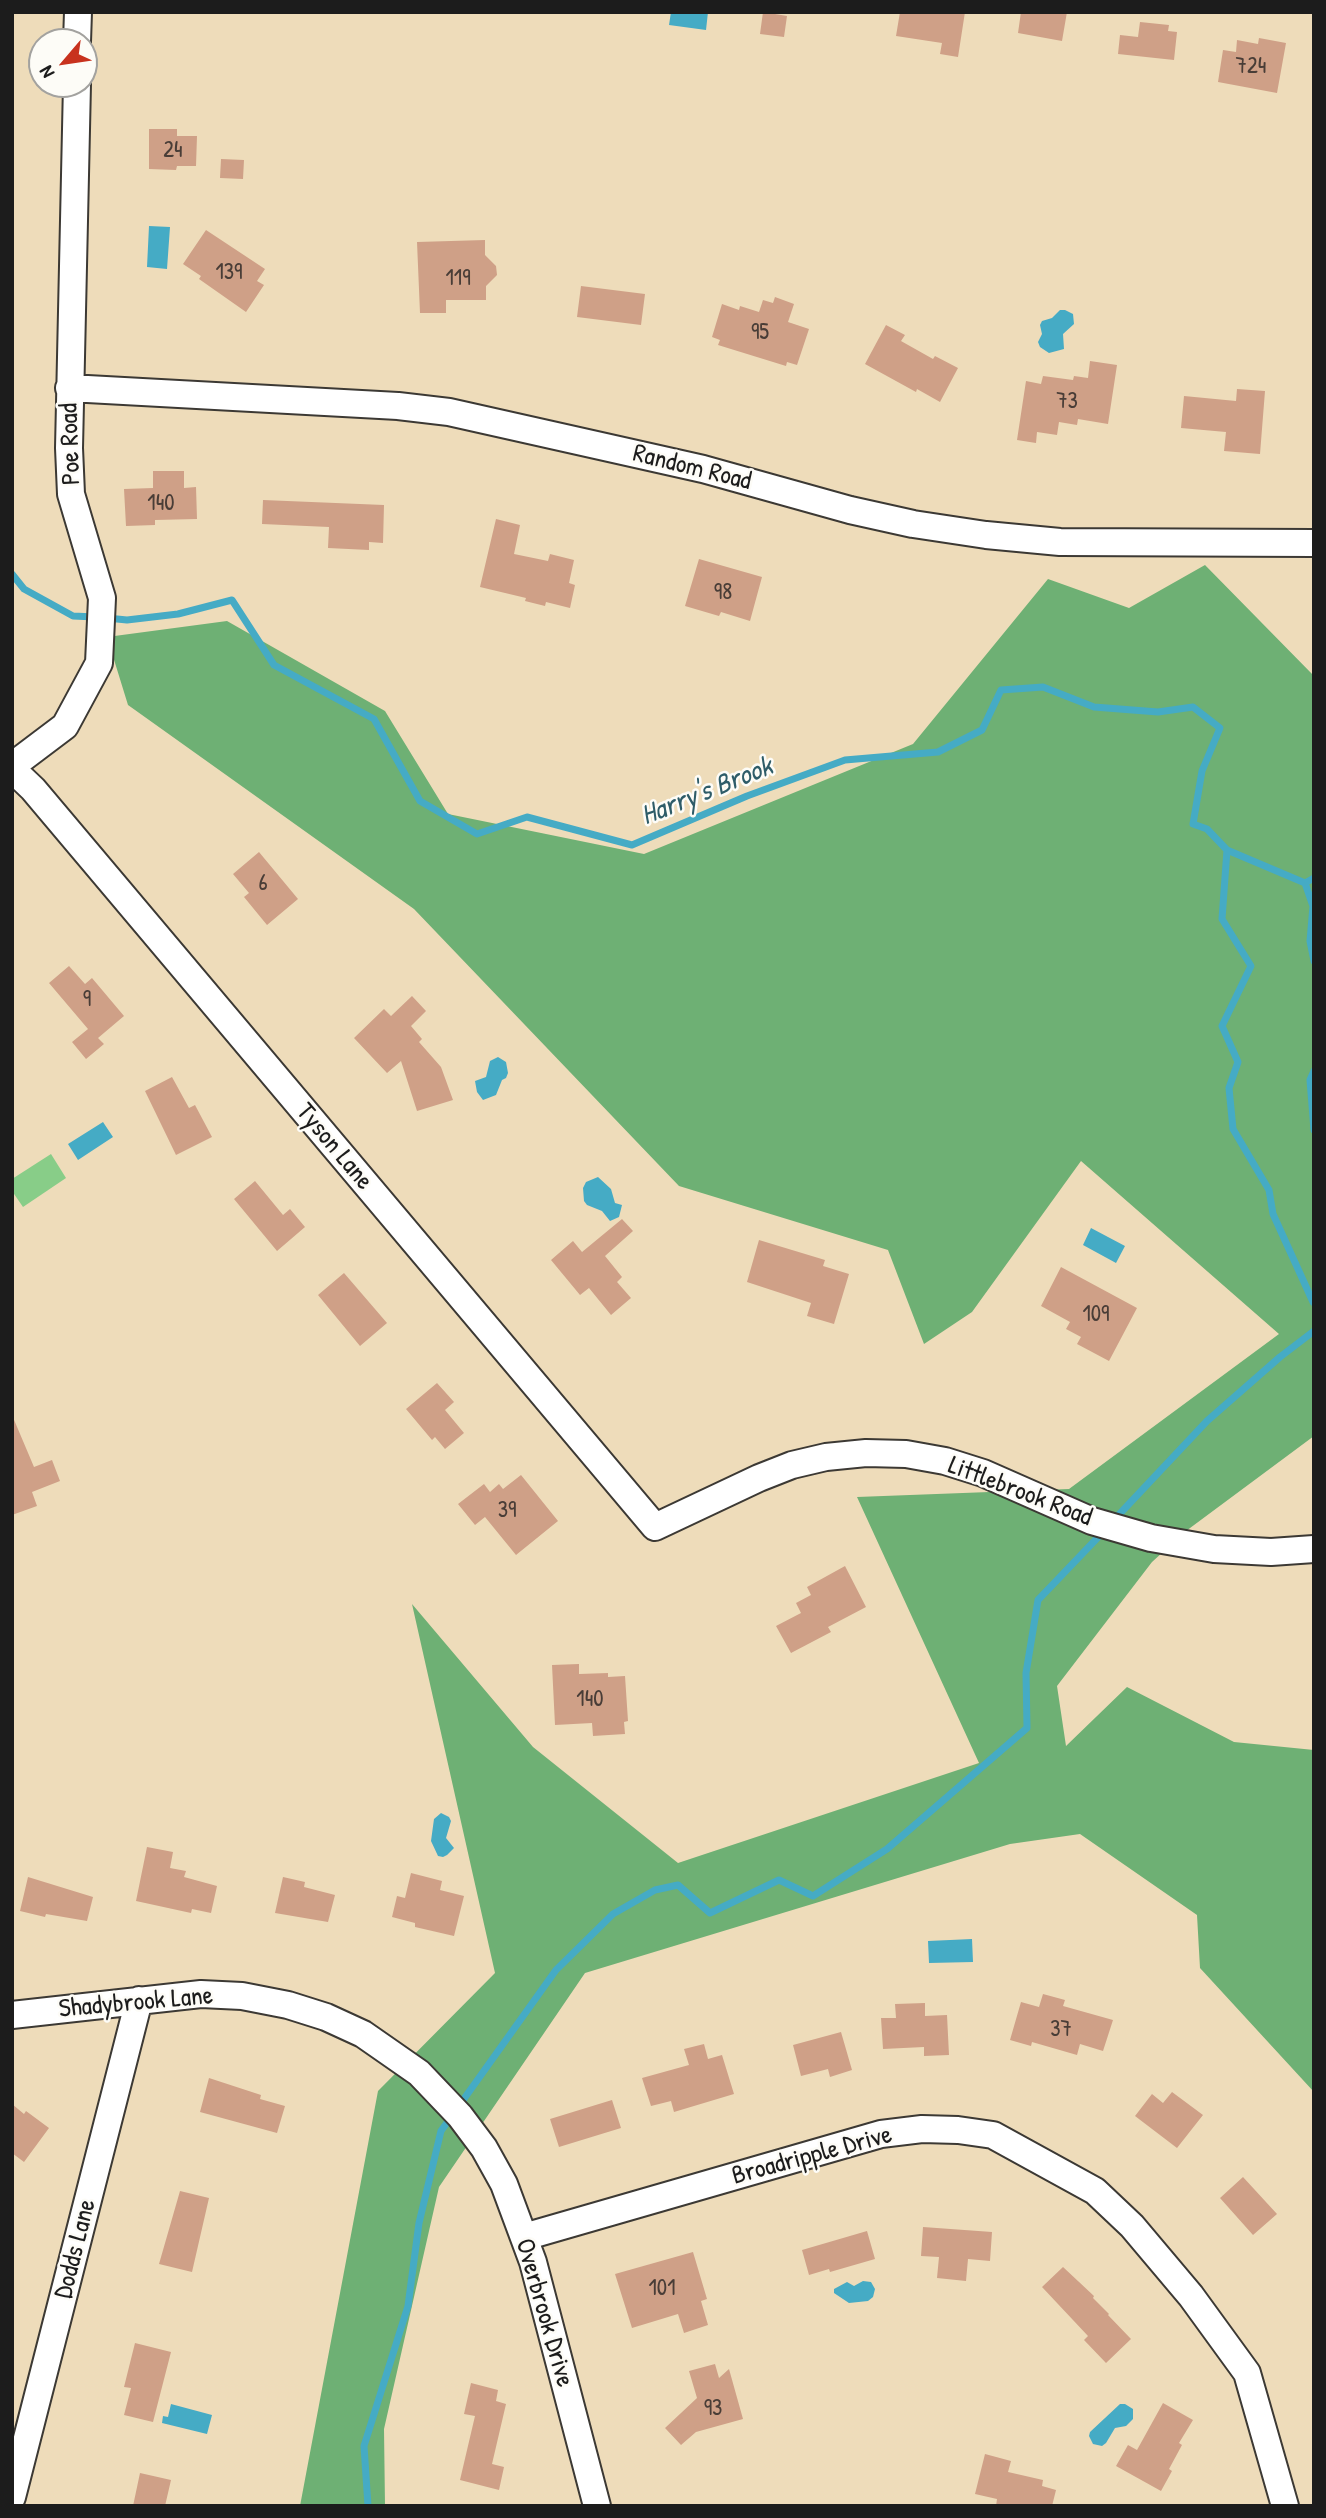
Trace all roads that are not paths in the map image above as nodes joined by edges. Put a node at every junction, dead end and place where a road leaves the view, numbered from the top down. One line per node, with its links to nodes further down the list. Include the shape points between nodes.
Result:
1 (77, 98): 2 (street, Poe Road)
2 (69, 388): 3 (street, Random Road, via 449,412 703,470 850,510 986,535 1060,542); 4 (street, Poe Road, via 71,494 102,598 99,663 65,726)
3 (1314, 543)
4 (12, 767): 5 (street, Tyson Lane)
5 (655, 1527): 6 (street, Littlebrook Road, via 792,1465 866,1453 906,1454 983,1473 1092,1521 1151,1538 1214,1549)
6 (1314, 1549)
7 (139, 2000): 8 (street, Shadybrook Lane); 9 (street, Shadybrook Lane, via 201,1994 242,1996 326,2017 402,2060 433,2086); 11 (street, Dodds Lane)
8 (12, 2015)
9 (470, 2128): 10 (street, Overbrook Drive, via 504,2184)
10 (524, 2237): 12 (street, Overbrook Drive); 13 (street, Broadripple Drive, via 881,2134 922,2129 993,2135 1095,2191 1132,2226 1191,2296 1247,2373)
11 (12, 2497)
12 (597, 2506)
13 (1285, 2506)

